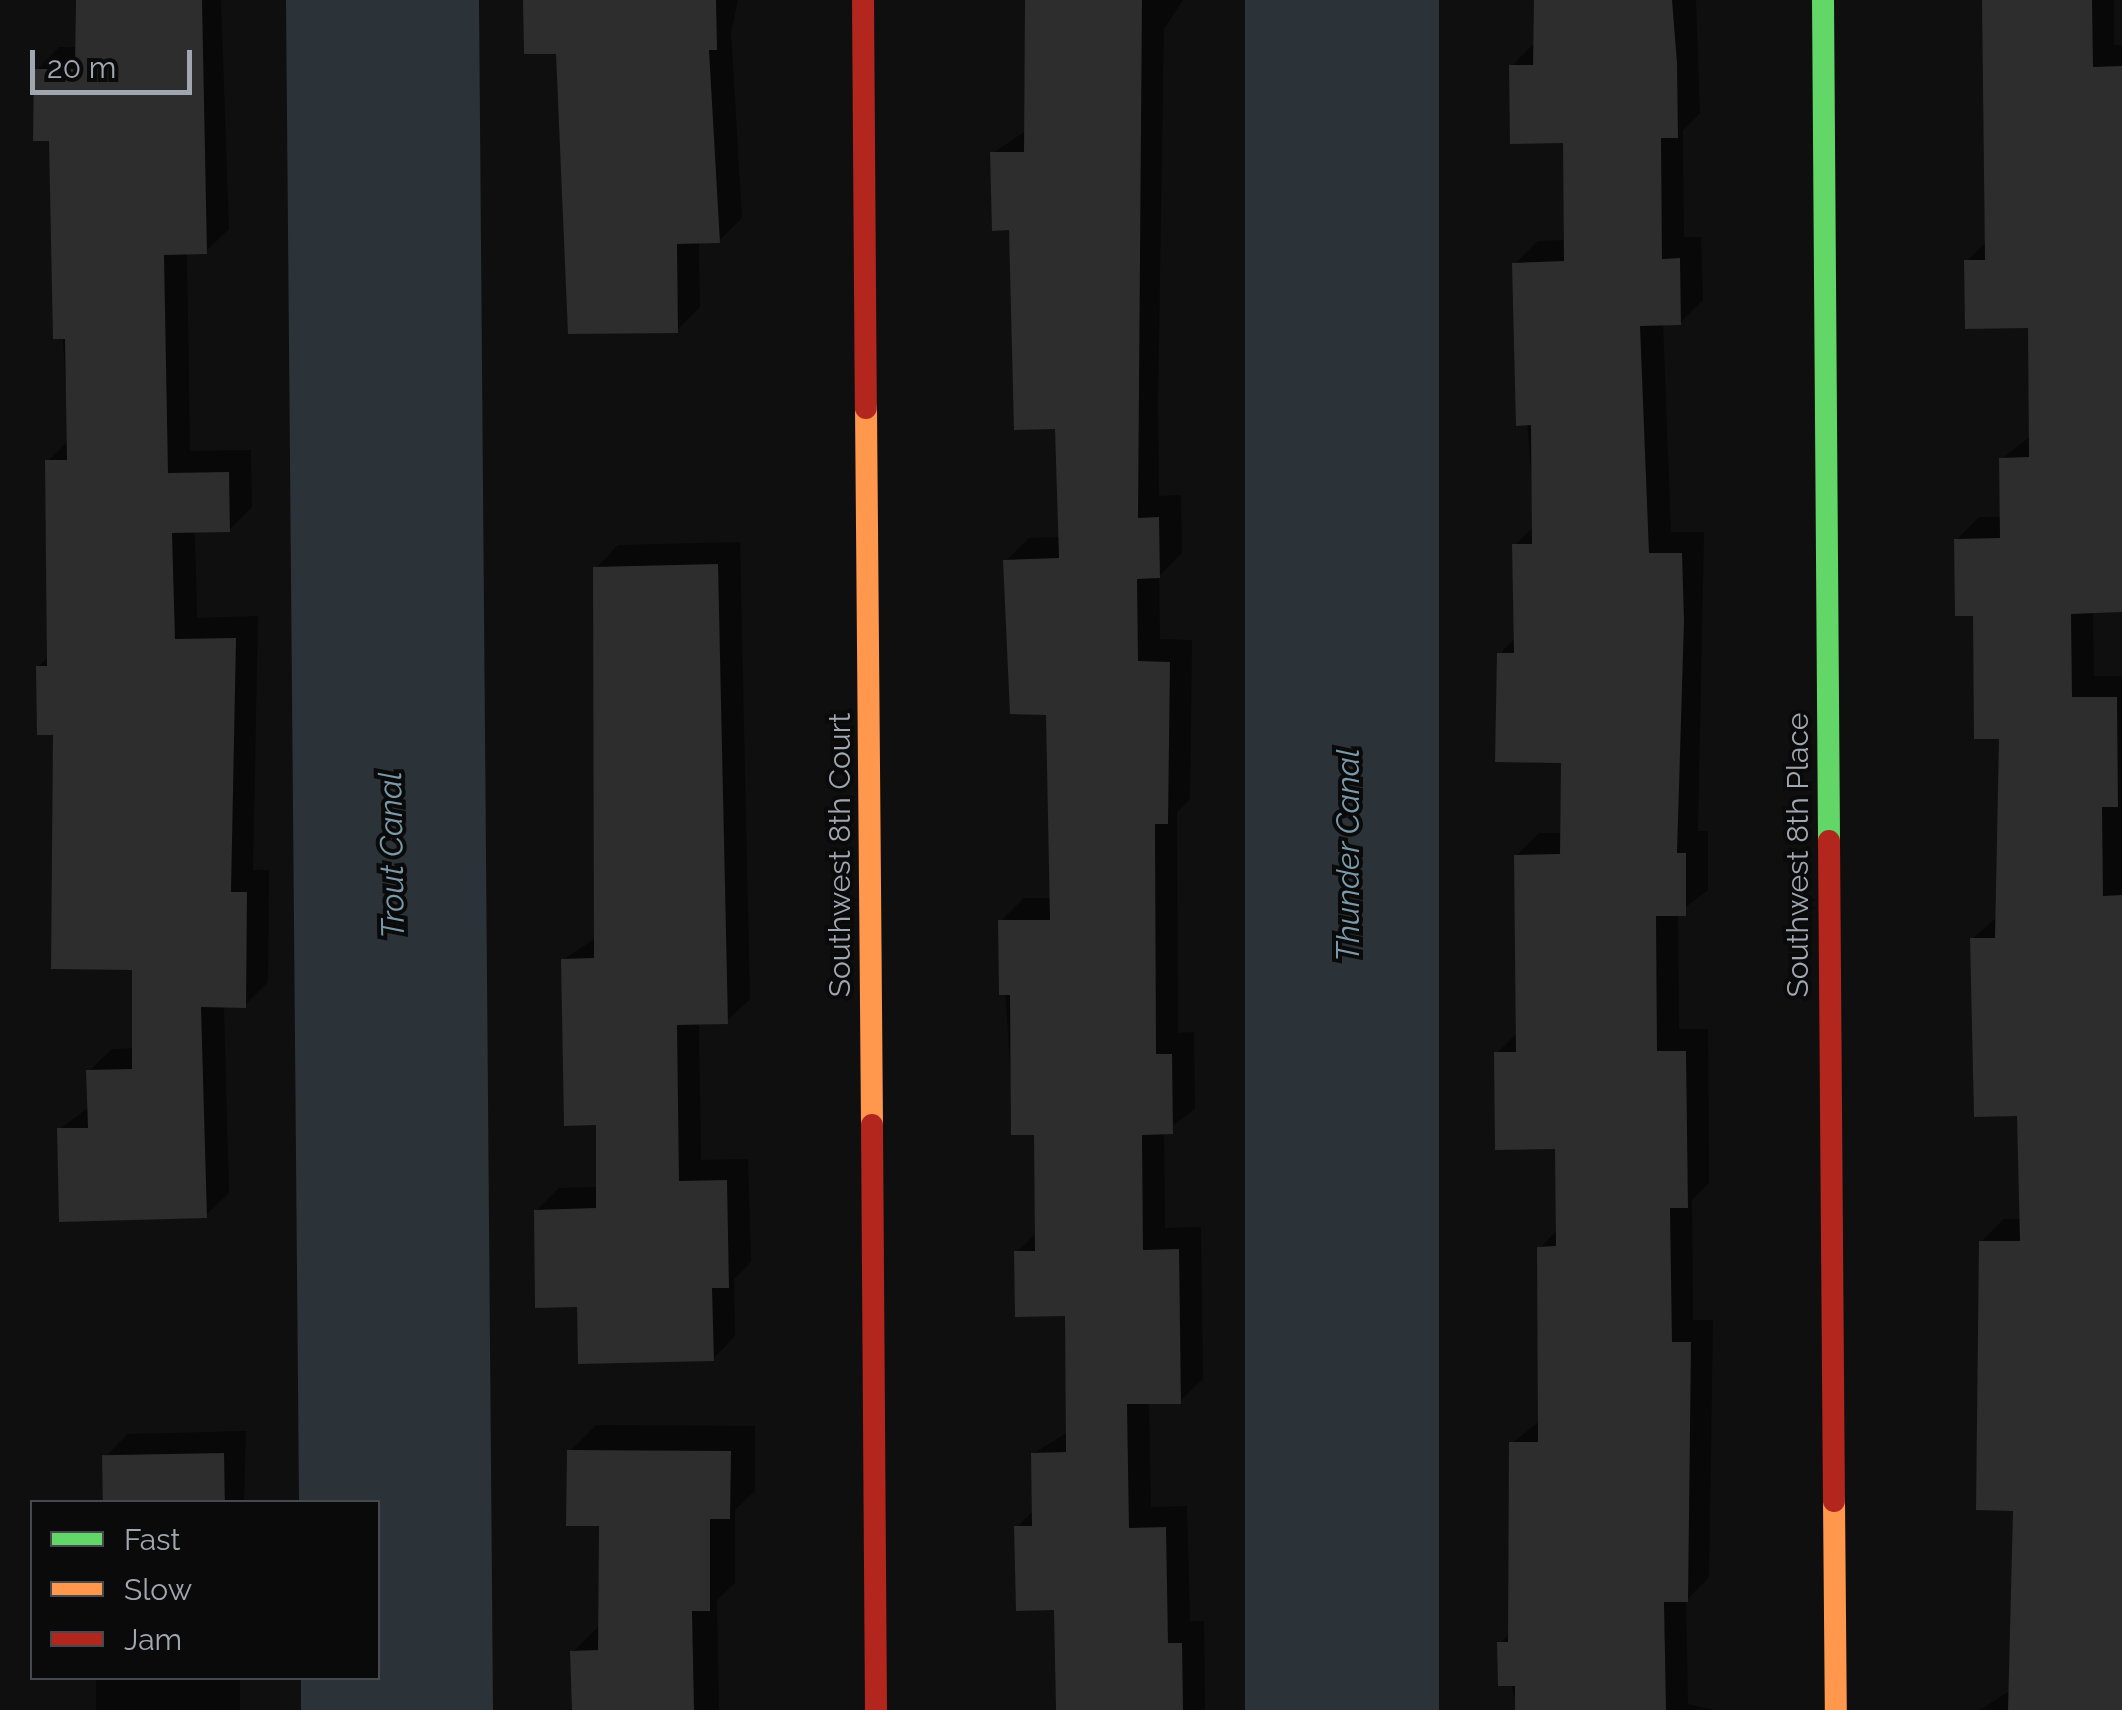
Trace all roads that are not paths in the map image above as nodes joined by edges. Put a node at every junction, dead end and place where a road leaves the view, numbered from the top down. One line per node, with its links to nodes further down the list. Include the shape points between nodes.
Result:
1 (863, 0): 3 (street, Southwest 8th Court)
2 (1822, 0): 4 (street, Southwest 8th Place)
3 (876, 1710)
4 (1836, 1710)

